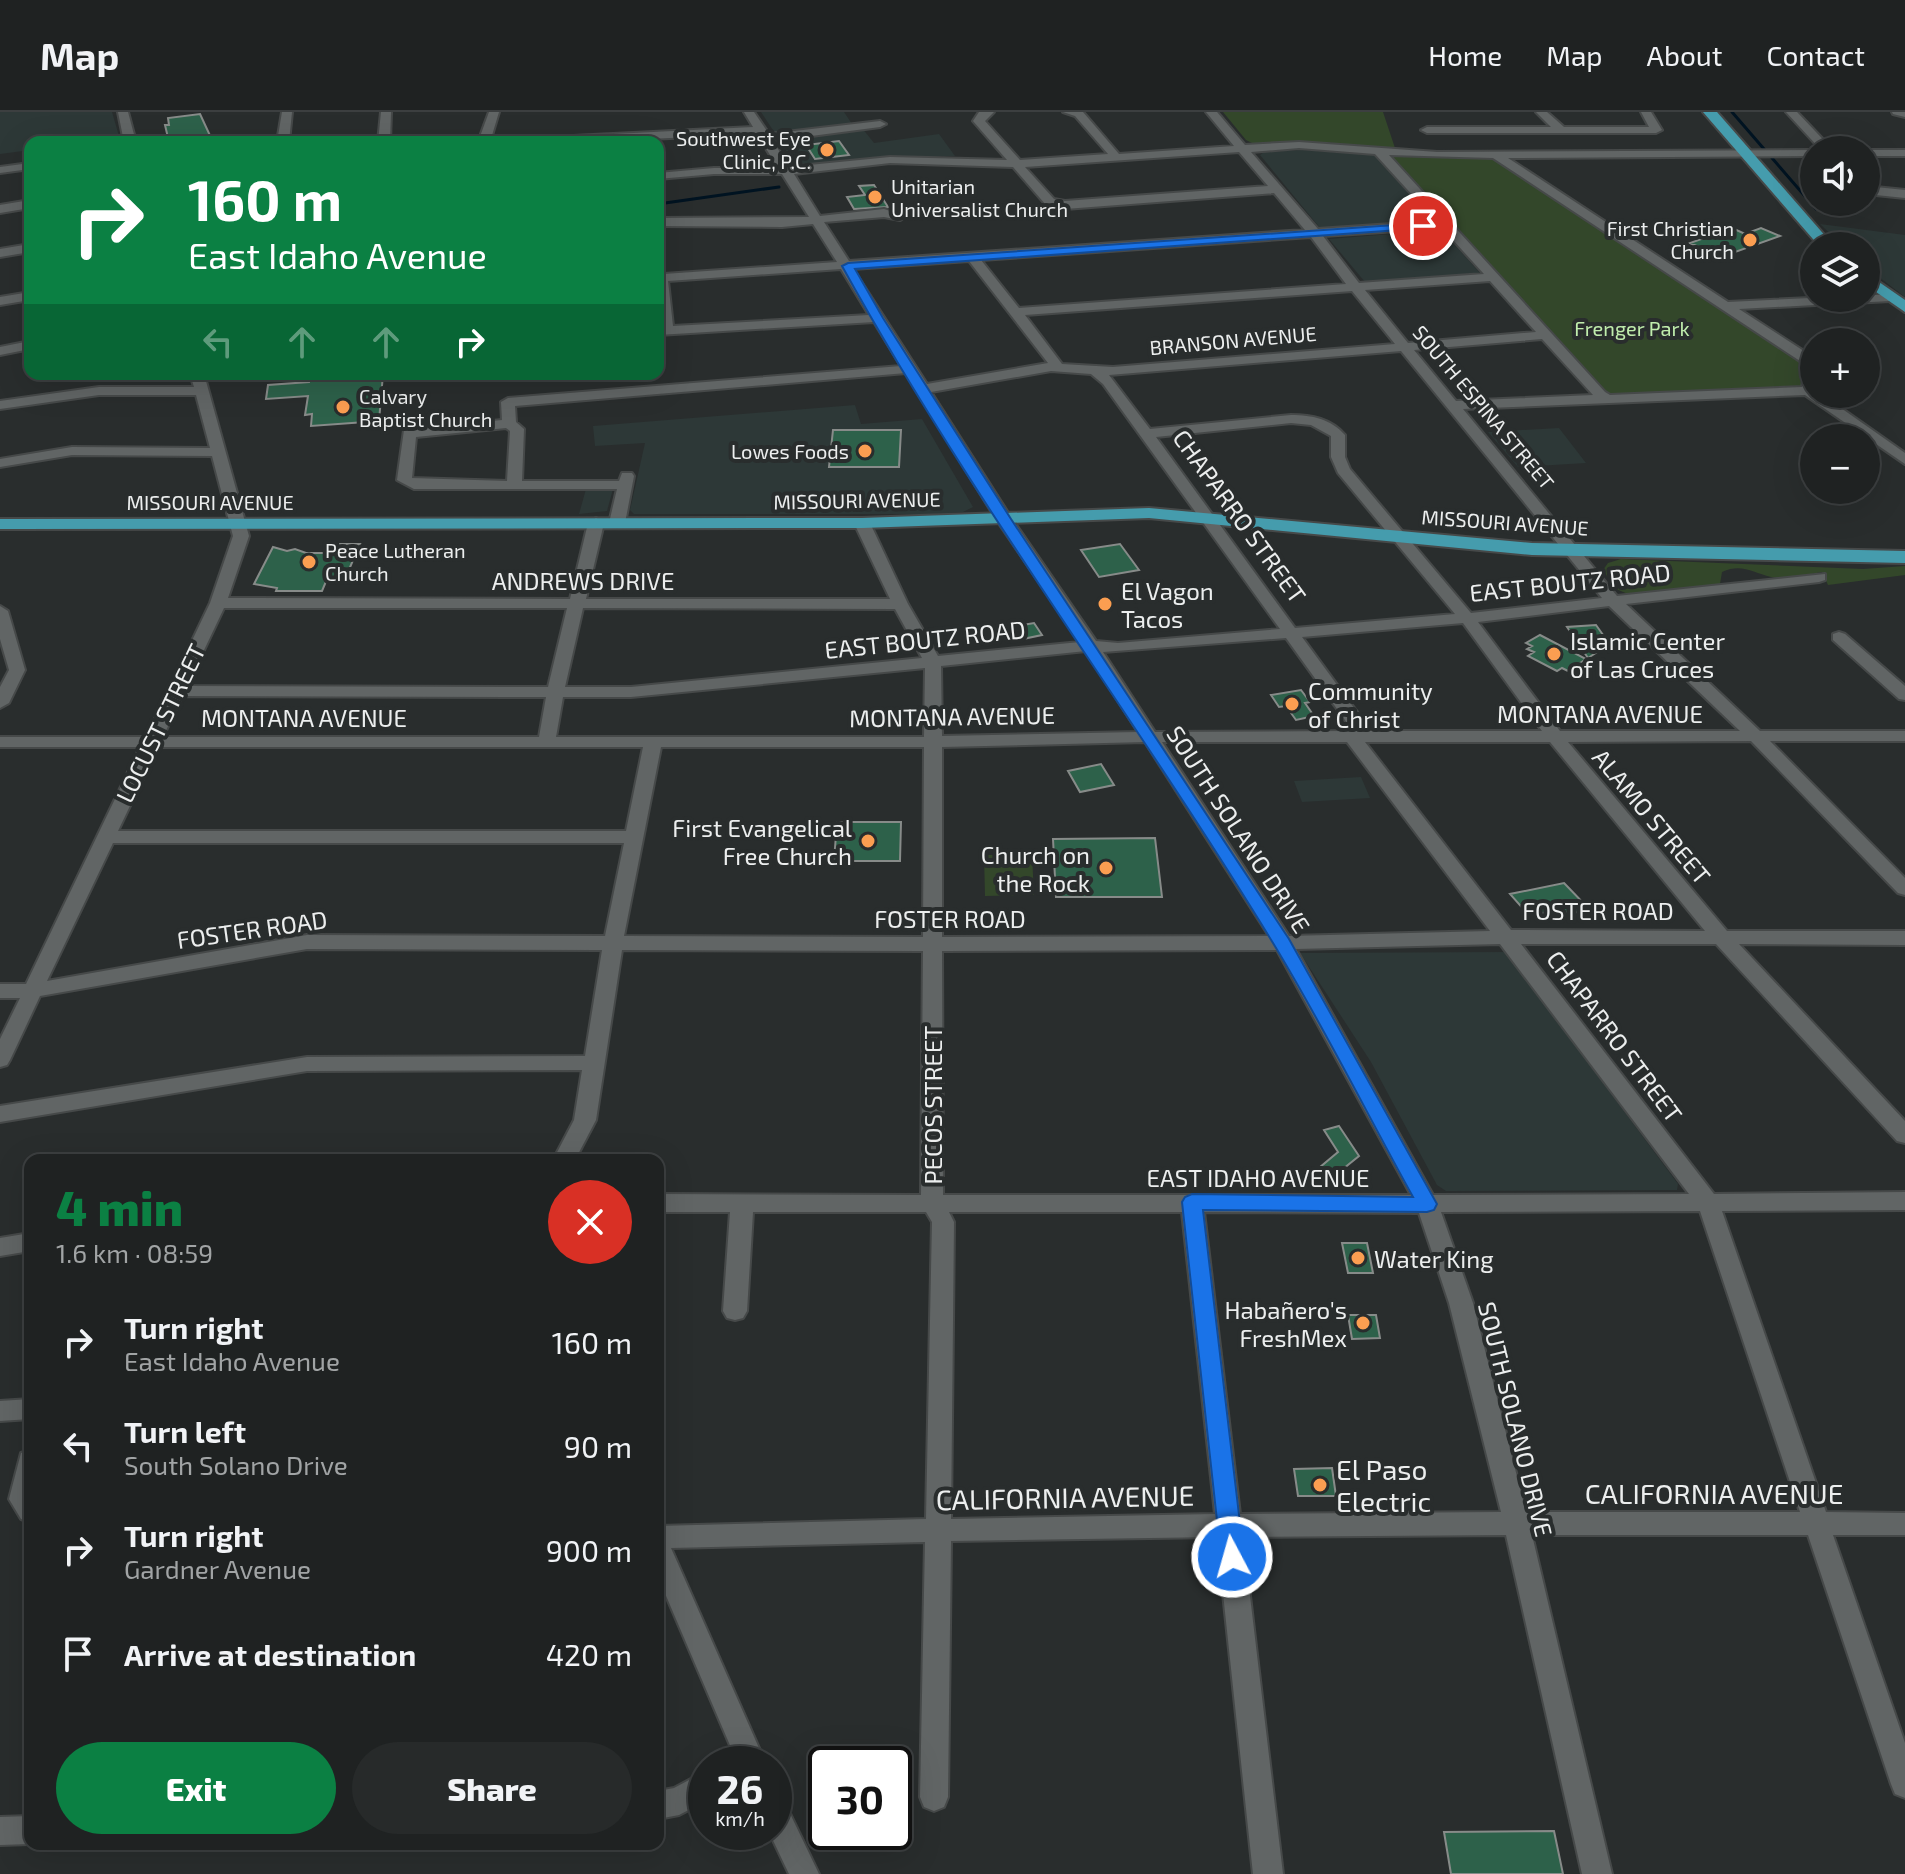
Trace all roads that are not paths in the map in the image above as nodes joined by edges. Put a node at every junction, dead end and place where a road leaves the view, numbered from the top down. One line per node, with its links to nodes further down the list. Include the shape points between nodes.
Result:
1 (123, 112): 19 (street)
2 (287, 112): 20 (street)
3 (386, 112): 21 (street)
4 (494, 112): 22 (street)
5 (749, 112): 18 (street, SOUTH SOLANO DRIVE)
6 (989, 112): 34 (street, via 979,121)
7 (1068, 112): 33 (street, via 1078,113)
8 (1211, 112): 25 (street, SOUTH ESPINA STREET)
9 (1541, 112): 17 (street)
10 (1646, 112): 17 (street, via 1656,130)
11 (1710, 112): 30 (main road)
12 (1791, 112): 23 (street)
13 (1897, 112): 14 (street)
14 (1905, 114)
15 (880, 124): 18 (street)
16 (1427, 130): 17 (street)
17 (1563, 132): 32 (street, via 1574,138)
18 (763, 134): 24 (street); 37 (street, SOUTH SOLANO DRIVE)
19 (129, 136)
20 (284, 136)
21 (384, 136)
22 (486, 136)
23 (1814, 136)
24 (664, 137)
25 (1242, 150): 26 (street, via 1299,145); 33 (street); 39 (street, SOUTH ESPINA STREET)
26 (1379, 151): 31 (street); 47 (street)
27 (1800, 153): 30 (street)
28 (1880, 153): 29 (street)
29 (1905, 153)
30 (1746, 155): 32 (street); 48 (main road)
31 (1497, 156): 32 (street); 61 (street)
32 (1577, 156)
33 (1117, 158): 34 (street)
34 (1015, 164): 37 (street, via 890,160); 39 (street, via 1042,197 1065,205)
35 (24, 167): 36 (street)
36 (0, 170)
37 (787, 171): 38 (street); 45 (street, SOUTH SOLANO DRIVE)
38 (664, 175)
39 (1277, 189): 49 (street, SOUTH ESPINA STREET)
40 (1880, 191): 41 (street)
41 (1905, 194)
42 (24, 205): 43 (street)
43 (0, 209)
44 (900, 216): 45 (street)
45 (816, 220): 46 (street); 53 (street, SOUTH SOLANO DRIVE)
46 (664, 222)
47 (1446, 224): 49 (street); 55 (street)
48 (1815, 232)
49 (1316, 235): 52 (street); 56 (street, SOUTH ESPINA STREET)
50 (24, 249): 51 (street)
51 (0, 253)
52 (974, 259): 53 (street); 63 (street)
53 (848, 266): 54 (street); 64 (street, SOUTH SOLANO DRIVE)
54 (664, 277)
55 (1495, 277): 56 (street); 66 (street)
56 (1356, 288): 63 (street); 68 (street, SOUTH ESPINA STREET)
57 (1880, 289): 59 (main road)
58 (24, 297): 60 (street)
59 (1890, 297): 61 (street); 62 (main road)
60 (0, 301)
61 (1727, 306): 70 (street)
62 (1905, 307)
63 (1015, 312): 71 (street)
64 (877, 318): 65 (street); 72 (street, SOUTH SOLANO DRIVE)
65 (664, 330)
66 (1548, 335): 68 (street, BRANSON AVENUE); 78 (street)
67 (24, 346): 69 (street)
68 (1404, 346): 73 (street, BRANSON AVENUE); 80 (street, SOUTH ESPINA STREET)
69 (0, 351)
70 (1800, 355)
71 (1058, 367): 73 (street, BRANSON AVENUE); 75 (street, BRANSON AVENUE)
72 (911, 369): 75 (street, SOUTH SOLANO DRIVE); 82 (street, via 508,402)
73 (1096, 371): 83 (street, CHAPARRO STREET)
74 (198, 380): 76 (street, LOCUST STREET)
75 (924, 389): 89 (street, SOUTH SOLANO DRIVE)
76 (201, 391): 79 (street, via 99,391); 84 (street, LOCUST STREET)
77 (1800, 391): 78 (street)
78 (1606, 398): 80 (street)
79 (0, 405)
80 (1455, 405): 96 (street, SOUTH ESPINA STREET)
81 (1832, 408): 85 (street)
82 (509, 424): 87 (street, via 517,429); 87 (street, via 409,433 404,480 414,485)
83 (1148, 434): 88 (street, CHAPARRO STREET); 95 (street, ALAMO STREET, via 1291,419 1320,423 1338,435 1343,470)
84 (217, 452): 86 (street, via 72,451); 94 (street, LOCUST STREET)
85 (1905, 460)
86 (0, 463)
87 (514, 485): 91 (street, via 626,480)
88 (1205, 516): 89 (main road, MISSOURI AVENUE, via 1106,513); 95 (main road, MISSOURI AVENUE); 105 (street, CHAPARRO STREET)
89 (1004, 519): 92 (main road, MISSOURI AVENUE); 107 (street, SOUTH SOLANO DRIVE)
90 (596, 523): 91 (main road, MISSOURI AVENUE); 94 (main road, MISSOURI AVENUE); 102 (street)
91 (617, 523): 92 (main road, MISSOURI AVENUE)
92 (862, 523): 101 (street)
93 (0, 524): 94 (main road, MISSOURI AVENUE)
94 (239, 524): 100 (street, LOCUST STREET, via 241,536)
95 (1399, 537): 96 (main road, MISSOURI AVENUE); 104 (street, ALAMO STREET)
96 (1573, 550): 97 (main road, MISSOURI AVENUE); 99 (street, SOUTH ESPINA STREET)
97 (1905, 557)
98 (1819, 577): 99 (street, EAST BOUTZ ROAD)
99 (1613, 601): 104 (street, EAST BOUTZ ROAD); 116 (street, SOUTH ESPINA STREET)
100 (218, 603): 102 (street, ANDREWS DRIVE); 109 (street, LOCUST STREET)
101 (900, 604): 102 (street, ANDREWS DRIVE); 108 (street)
102 (577, 605): 110 (street)
103 (0, 611): 112 (street, via 17,670)
104 (1467, 618): 105 (street, EAST BOUTZ ROAD); 115 (street, ALAMO STREET)
105 (1293, 633): 107 (street, EAST BOUTZ ROAD); 117 (street, CHAPARRO STREET, via 1359,727)
106 (1839, 637): 111 (street)
107 (1091, 646): 108 (street, EAST BOUTZ ROAD); 114 (street, SOUTH SOLANO DRIVE)
108 (933, 663): 110 (street, EAST BOUTZ ROAD, via 631,692); 122 (street, PECOS STREET)
109 (176, 691): 110 (street, EAST BOUTZ ROAD); 121 (street, LOCUST STREET)
110 (555, 692): 118 (street)
111 (1905, 695)
112 (0, 703)
113 (1905, 736): 116 (street, MONTANA AVENUE)
114 (1149, 737): 117 (street, MONTANA AVENUE); 122 (street, MONTANA AVENUE); 129 (street, SOUTH SOLANO DRIVE)
115 (1555, 737): 116 (street, MONTANA AVENUE); 117 (street, MONTANA AVENUE); 126 (street, ALAMO STREET)
116 (1756, 737): 125 (street, SOUTH ESPINA STREET)
117 (1353, 738): 127 (street, CHAPARRO STREET)
118 (547, 741): 119 (street, MONTANA AVENUE); 121 (street, MONTANA AVENUE)
119 (653, 741): 122 (street, MONTANA AVENUE); 124 (street)
120 (0, 742): 121 (street, MONTANA AVENUE)
121 (150, 742): 123 (street, LOCUST STREET)
122 (931, 742): 131 (street, PECOS STREET)
123 (105, 837): 124 (street); 133 (street, LOCUST STREET)
124 (634, 837): 130 (street)
125 (1905, 889)
126 (1720, 936): 127 (street, FOSTER ROAD); 128 (street, FOSTER ROAD); 137 (street, ALAMO STREET)
127 (1508, 937): 129 (street, FOSTER ROAD); 142 (street, CHAPARRO STREET)
128 (1905, 938)
129 (1283, 943): 131 (street, FOSTER ROAD); 145 (street, SOUTH SOLANO DRIVE)
130 (613, 944): 131 (street, FOSTER ROAD); 133 (street, FOSTER ROAD, via 307,942); 135 (street)
131 (933, 944): 140 (street, PECOS STREET)
132 (0, 991): 133 (street, FOSTER ROAD)
133 (32, 991): 134 (street, LOCUST STREET)
134 (0, 1060)
135 (592, 1063): 136 (street, via 307,1064); 138 (street, via 585,1120)
136 (0, 1114)
137 (1905, 1135)
138 (567, 1154)
139 (1905, 1201): 142 (street, EAST IDAHO AVENUE)
140 (932, 1202): 141 (street, EAST IDAHO AVENUE); 144 (street, EAST IDAHO AVENUE); 155 (street, PECOS STREET, via 943,1222)
141 (1192, 1202): 145 (street, EAST IDAHO AVENUE); 154 (street)
142 (1708, 1202): 145 (street, EAST IDAHO AVENUE); 152 (street, CHAPARRO STREET)
143 (664, 1203): 144 (street, EAST IDAHO AVENUE)
144 (742, 1203): 148 (street)
145 (1427, 1204): 151 (street, SOUTH SOLANO DRIVE, via 1461,1303)
146 (24, 1243): 147 (street)
147 (0, 1247)
148 (735, 1311)
149 (24, 1409): 150 (street)
150 (0, 1411)
151 (1516, 1521): 152 (street, CALIFORNIA AVENUE); 154 (street, CALIFORNIA AVENUE); 166 (street, SOUTH SOLANO DRIVE)
152 (1818, 1524): 153 (street, CALIFORNIA AVENUE); 159 (street, CHAPARRO STREET)
153 (1905, 1524)
154 (1229, 1525): 155 (street, CALIFORNIA AVENUE); 165 (street)
155 (938, 1529): 156 (street, CALIFORNIA AVENUE); 161 (street, PECOS STREET)
156 (664, 1537)
157 (664, 1561): 158 (street)
158 (741, 1746)
159 (1905, 1784)
160 (688, 1796): 162 (street)
161 (934, 1797)
162 (664, 1804)
163 (792, 1849): 164 (street)
164 (804, 1874)
165 (1268, 1874)
166 (1597, 1874)

